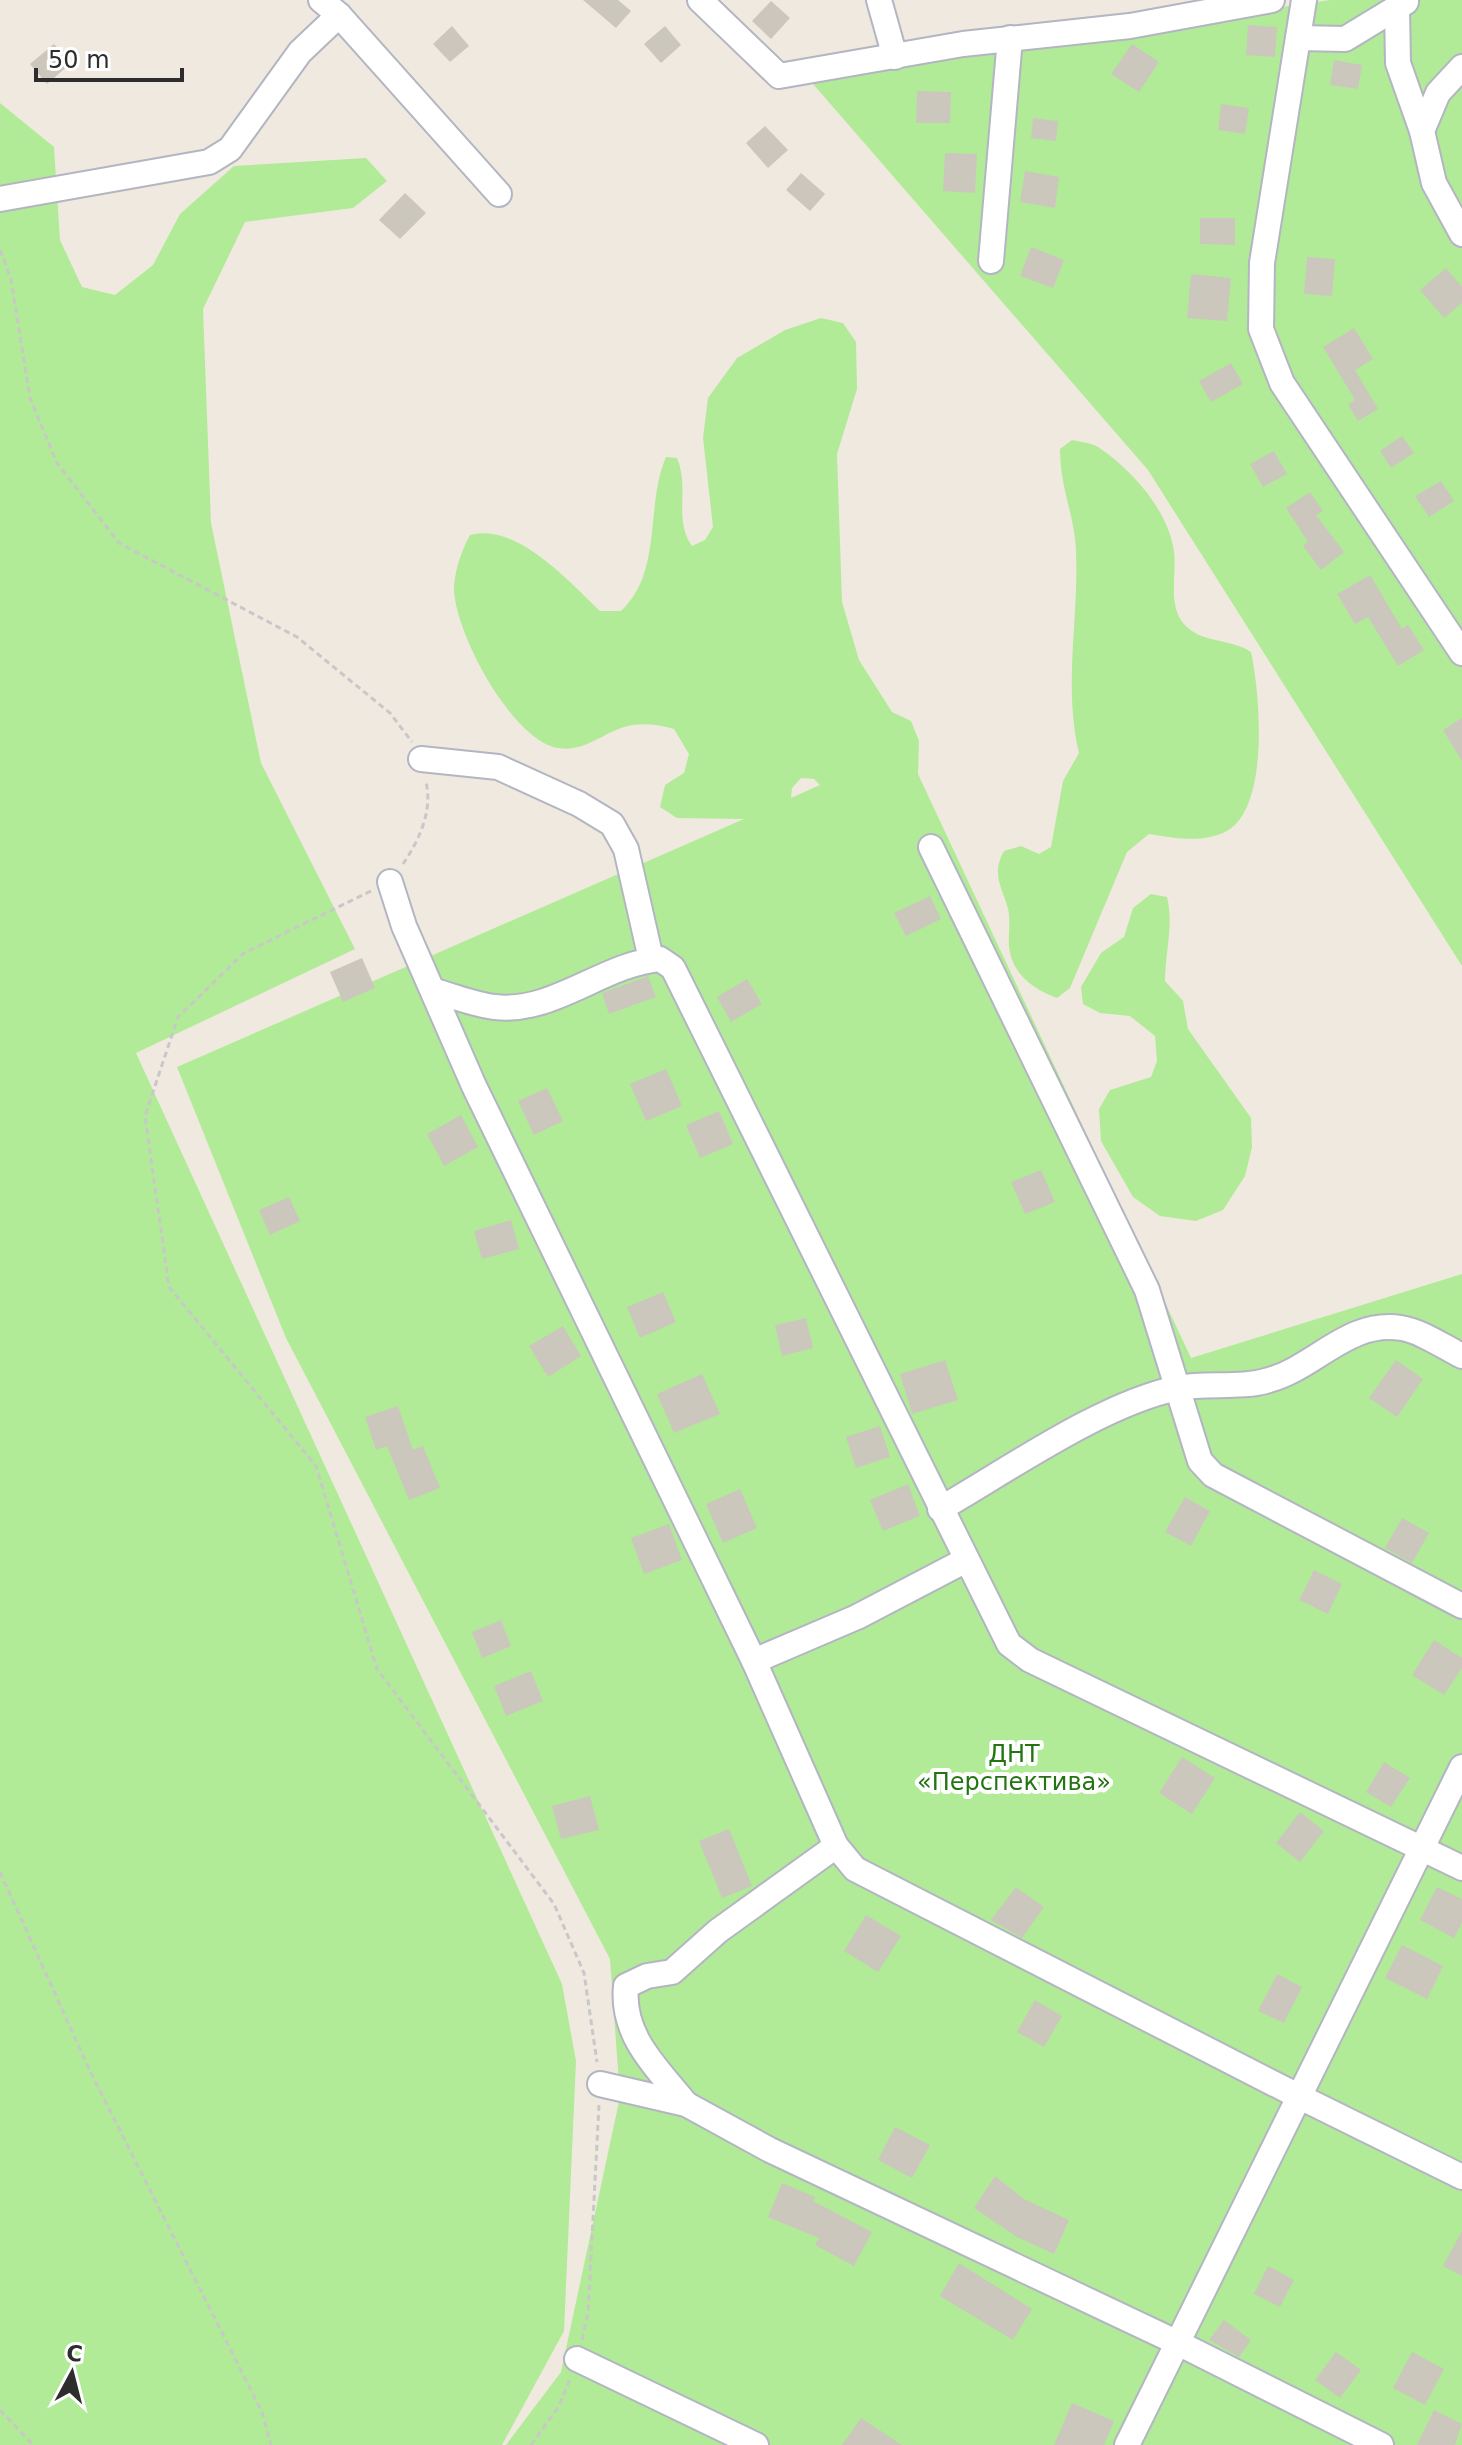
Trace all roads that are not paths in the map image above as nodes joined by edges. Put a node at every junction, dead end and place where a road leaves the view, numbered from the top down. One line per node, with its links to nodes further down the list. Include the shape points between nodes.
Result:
1 (700, 0): 9 (street, via 779,76)
2 (879, 0): 9 (street)
3 (1272, 0): 7 (street, via 1130,26)
4 (1304, 0): 8 (street)
5 (1403, 4): 8 (street, via 1345,39); 11 (street, via 1398,63)
6 (330, 8): 12 (street); 13 (street, via 230,149 209,162)
7 (1010, 38): 9 (street); 15 (street)
8 (1298, 38): 16 (street, via 1262,263 1261,329 1282,383)
9 (895, 57)
10 (1462, 67): 11 (street, via 1438,93)
11 (1422, 131): 14 (street, via 1434,183)
12 (499, 194)
13 (0, 199)
14 (1462, 234)
15 (991, 261)
16 (1462, 653)
17 (421, 759): 20 (street, via 498,767 612,824 626,849)
18 (931, 847): 23 (street, via 1147,1290)
19 (390, 882): 21 (street)
20 (651, 959): 21 (street, via 632,962 534,1004 495,1007); 24 (street, via 673,968)
21 (434, 991): 27 (street, via 474,1086)
22 (1462, 1356): 23 (street, via 1403,1328 1378,1328 1349,1334 1300,1367 1267,1381)
23 (1178, 1388): 24 (street, via 1122,1405); 26 (street, via 1200,1461 1213,1475)
24 (940, 1509): 25 (street)
25 (966, 1560): 27 (street, via 857,1617); 30 (street, via 1009,1644 1030,1660)
26 (1462, 1606)
27 (754, 1661): 29 (street)
28 (1462, 1767): 30 (street)
29 (836, 1846): 33 (street, via 855,1869); 34 (street, via 718,1931 672,1972 626,1986 624,2005 634,2040)
30 (1423, 1849): 31 (street); 33 (street)
31 (1462, 1868)
32 (600, 2084): 34 (street)
33 (1300, 2097): 35 (street); 36 (street)
34 (686, 2104): 36 (street, via 770,2150)
35 (1462, 2177)
36 (1178, 2343): 39 (street); 40 (street)
37 (577, 2359): 38 (street)
38 (756, 2445)
39 (1127, 2445)
40 (1381, 2445)

